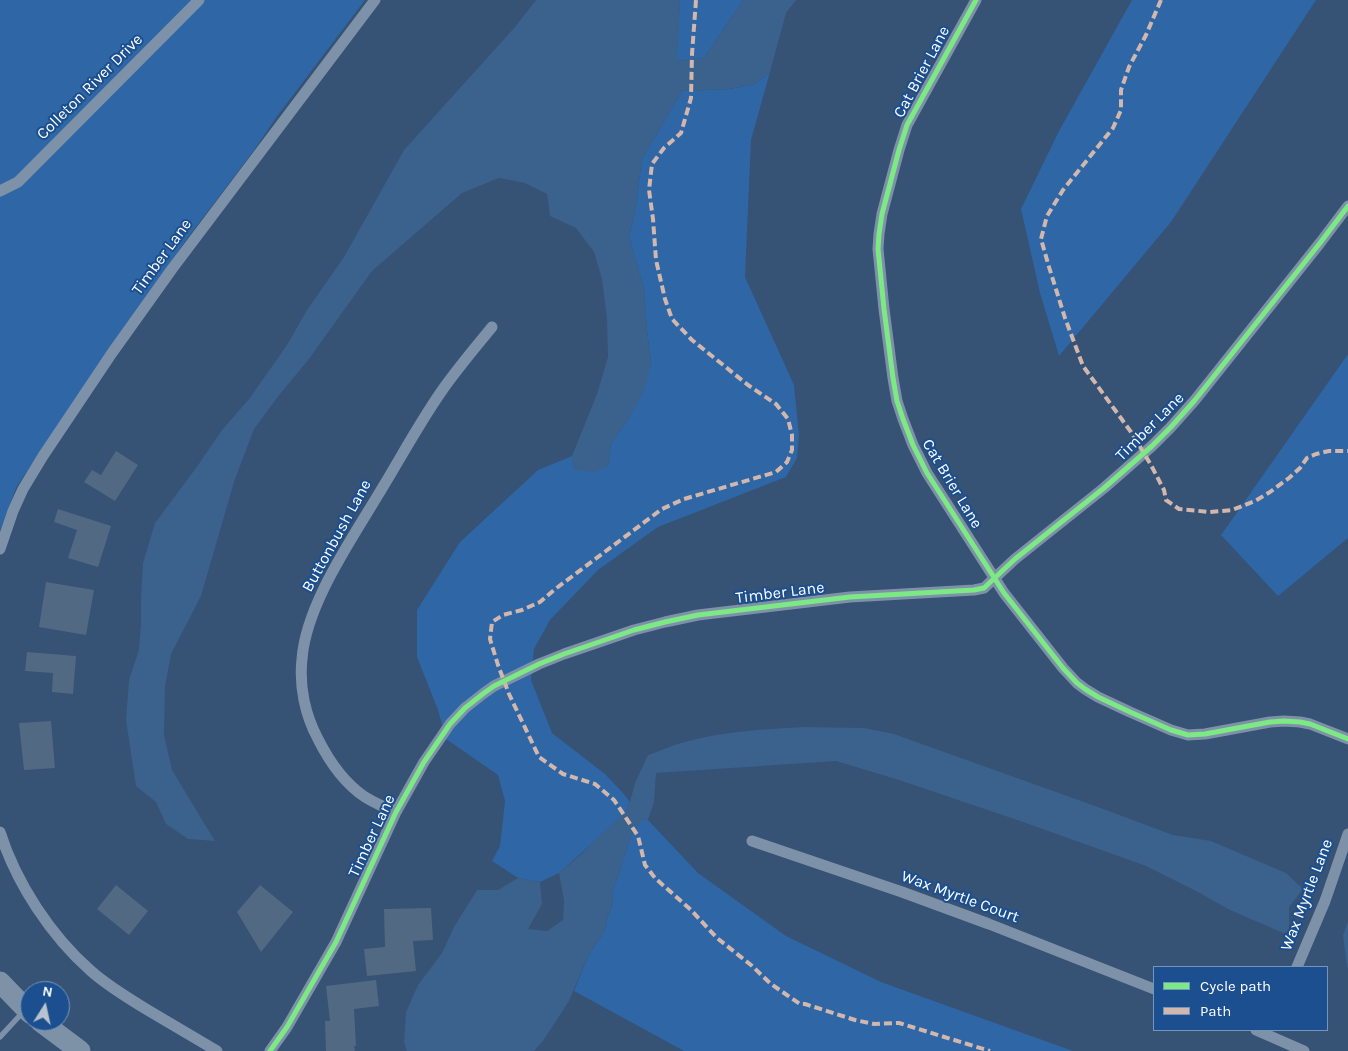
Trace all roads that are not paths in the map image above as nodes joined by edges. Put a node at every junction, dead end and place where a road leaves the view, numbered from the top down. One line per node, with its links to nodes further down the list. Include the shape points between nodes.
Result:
1 (199, 0): 4 (street, Colleton River Drive, via 18,182)
2 (375, 0): 7 (street, Timber Lane, via 112,353 23,489)
3 (976, 0): 8 (street, Cat Brier Lane, via 907,125 882,214 878,249 893,378 903,419 927,473)
4 (0, 191)
5 (1348, 206): 8 (street, Timber Lane, via 1171,427 1111,482)
6 (492, 327): 10 (street, Buttonbush Lane, via 440,392 347,547 318,602 304,646 301,679 304,699 309,720 323,750 355,789)
7 (0, 549)
8 (995, 578): 9 (street, Cat Brier Lane, via 1077,683 1130,712 1188,735 1284,721 1310,724); 10 (street, Timber Lane, via 984,588 974,590 850,597 698,615 634,630 564,654 494,686 465,708 424,762)
9 (1348, 739)
10 (396, 812): 22 (street, Timber Lane, via 336,942)
11 (0, 832): 24 (street, via 27,892 64,944 120,992)
12 (1348, 834): 14 (street, Wax Myrtle Lane)
13 (752, 841): 16 (street, Wax Myrtle Court, via 972,917)
14 (1297, 966)
15 (0, 982): 17 (highway)
16 (1153, 989)
17 (20, 1003)
18 (20, 1024): 21 (lane)
19 (53, 1031): 23 (highway)
20 (1269, 1032): 25 (street)
21 (0, 1038)
22 (275, 1049)
23 (80, 1051)
24 (217, 1051)
25 (1304, 1051)

